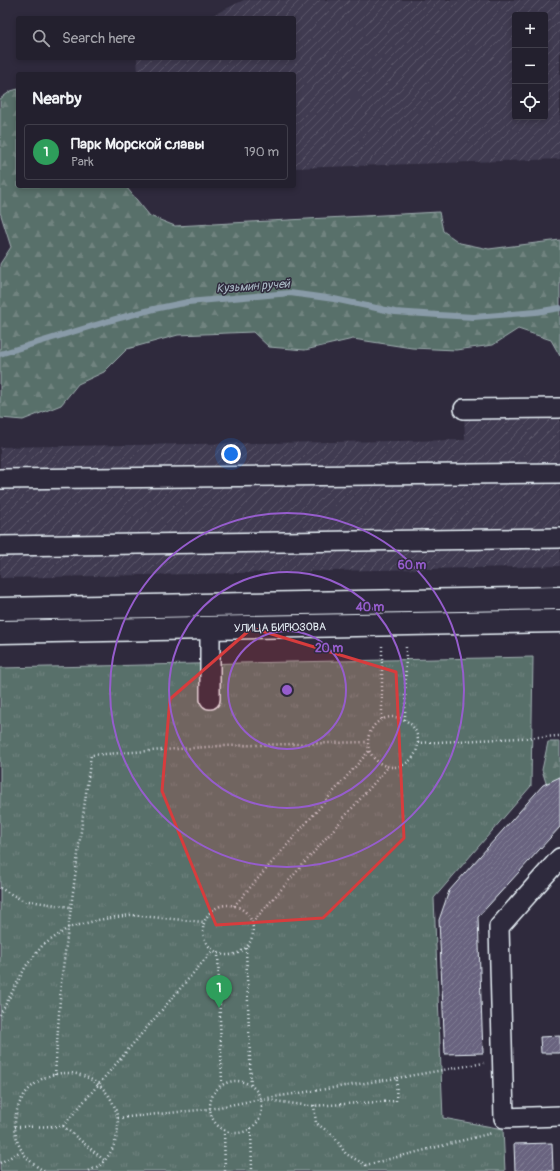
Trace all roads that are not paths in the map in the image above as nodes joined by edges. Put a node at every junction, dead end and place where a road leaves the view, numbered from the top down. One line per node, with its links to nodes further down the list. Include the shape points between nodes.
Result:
1 (560, 408): 2 (lane)
2 (464, 409)
3 (560, 473): 4 (lane)
4 (0, 479)
5 (560, 538): 6 (lane)
6 (0, 546)
7 (560, 598): 8 (main road, УЛИЦА БИРЮЗОВА)
8 (0, 608)
9 (560, 621): 10 (main road, УЛИЦА БИРЮЗОВА)
10 (210, 628): 11 (main road, УЛИЦА БИРЮЗОВА); 12 (lane)
11 (0, 632)
12 (210, 699)
13 (560, 858): 14 (lane, via 499,927 504,1118)
14 (560, 1116)

